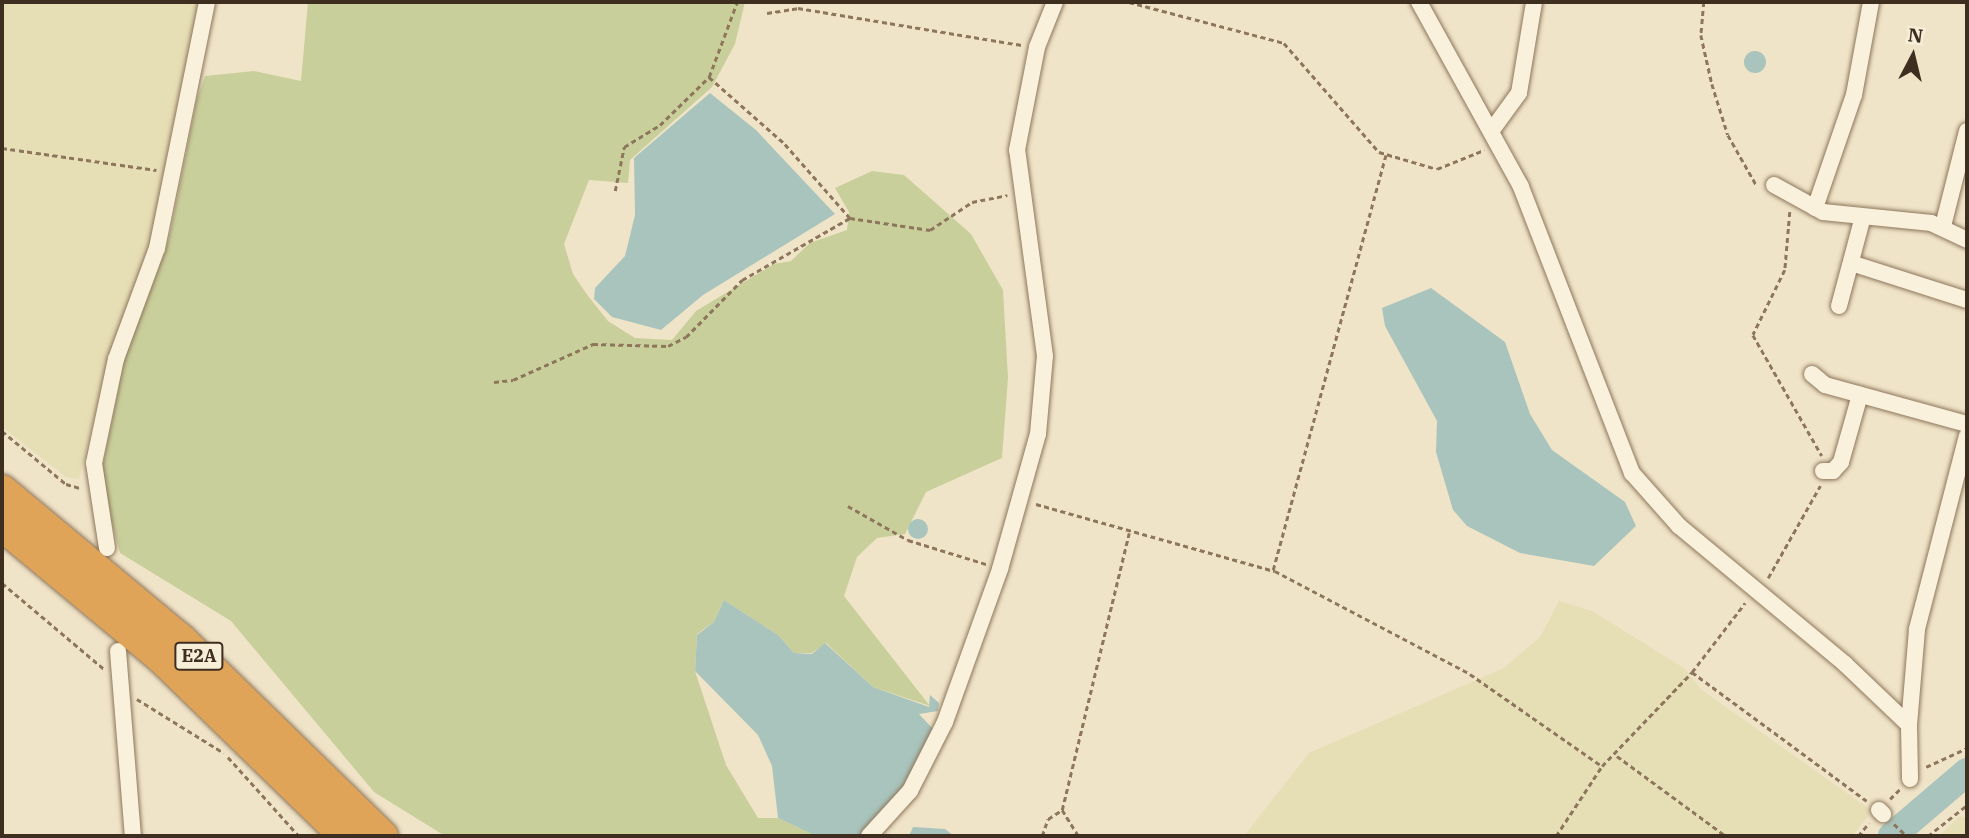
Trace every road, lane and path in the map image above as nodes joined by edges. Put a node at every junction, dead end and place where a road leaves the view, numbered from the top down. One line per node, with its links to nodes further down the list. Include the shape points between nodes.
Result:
1 (207, 2): 18 (street)
2 (737, 2): 13 (path)
3 (799, 2): 10 (path)
4 (1055, 2): 12 (street)
5 (1129, 2): 17 (path, via 1284,43)
6 (1419, 2): 15 (street)
7 (1534, 2): 15 (street, via 1519,93)
8 (1704, 2): 19 (path, via 1701,36 1728,135)
9 (1871, 2): 23 (street, via 1854,95)
10 (798, 8): 11 (path); 12 (path)
11 (767, 13)
12 (1037, 47): 21 (street, via 1017,150)
13 (709, 77): 20 (path, via 660,125 624,147); 24 (path, via 785,144)
14 (1967, 131): 26 (street)
15 (1496, 136): 17 (path, via 1437,169); 48 (street, via 1632,473 1679,526)
16 (2, 148): 18 (path)
17 (1386, 155): 46 (path)
18 (173, 172): 39 (street, via 157,248 116,359 94,463)
19 (1768, 187): 23 (street)
20 (615, 191)
21 (1020, 192): 24 (path, via 972,202 930,230); 40 (street, via 1045,356 1038,434)
22 (1780, 204): 37 (path, via 1790,212 1782,250 1785,270 1753,335 1817,443)
23 (1815, 208): 25 (street)
24 (850, 218): 32 (path, via 742,280 686,337 668,346 593,344 513,380)
25 (1862, 220): 26 (street, via 1872,214); 28 (street)
26 (1942, 226): 27 (street)
27 (1967, 240)
28 (1851, 263): 29 (street); 30 (street)
29 (1967, 300)
30 (1839, 306)
31 (1812, 374): 33 (street)
32 (494, 382)
33 (1860, 395): 34 (street); 37 (street, via 1841,462 1833,471)
34 (1967, 425)
35 (2, 431): 39 (path, via 66,484)
36 (1967, 436): 52 (street, via 1917,629)
37 (1822, 471): 48 (path, via 1769,577)
38 (2, 490): 62 (highway, E2A, via 181,639)
39 (99, 493): 44 (street)
40 (1023, 500): 43 (path); 45 (street)
41 (848, 506): 45 (path, via 908,540)
42 (2, 526): 61 (highway, E2A, via 162,659)
43 (1129, 533): 46 (path); 57 (path)
44 (107, 548)
45 (1000, 569): 63 (street, via 939,733 911,791)
46 (1273, 570): 54 (path, via 1470,674)
47 (2, 583): 51 (path)
48 (1754, 591): 50 (path); 52 (street, via 1845,664)
49 (118, 651): 51 (street)
50 (1692, 672): 53 (path); 58 (path)
51 (120, 687): 59 (street); 60 (path, via 224,753)
52 (1909, 725): 55 (street)
53 (1617, 756): 54 (path); 67 (path)
54 (1602, 766): 66 (path)
55 (1910, 779)
56 (1967, 805): 68 (path)
57 (1062, 810): 64 (path, via 1048,819); 65 (path)
58 (1881, 812)
59 (133, 836)
60 (299, 836)
61 (344, 836)
62 (383, 836)
63 (869, 836)
64 (1042, 836)
65 (1079, 836)
66 (1556, 836)
67 (1726, 836)
68 (1928, 836)

